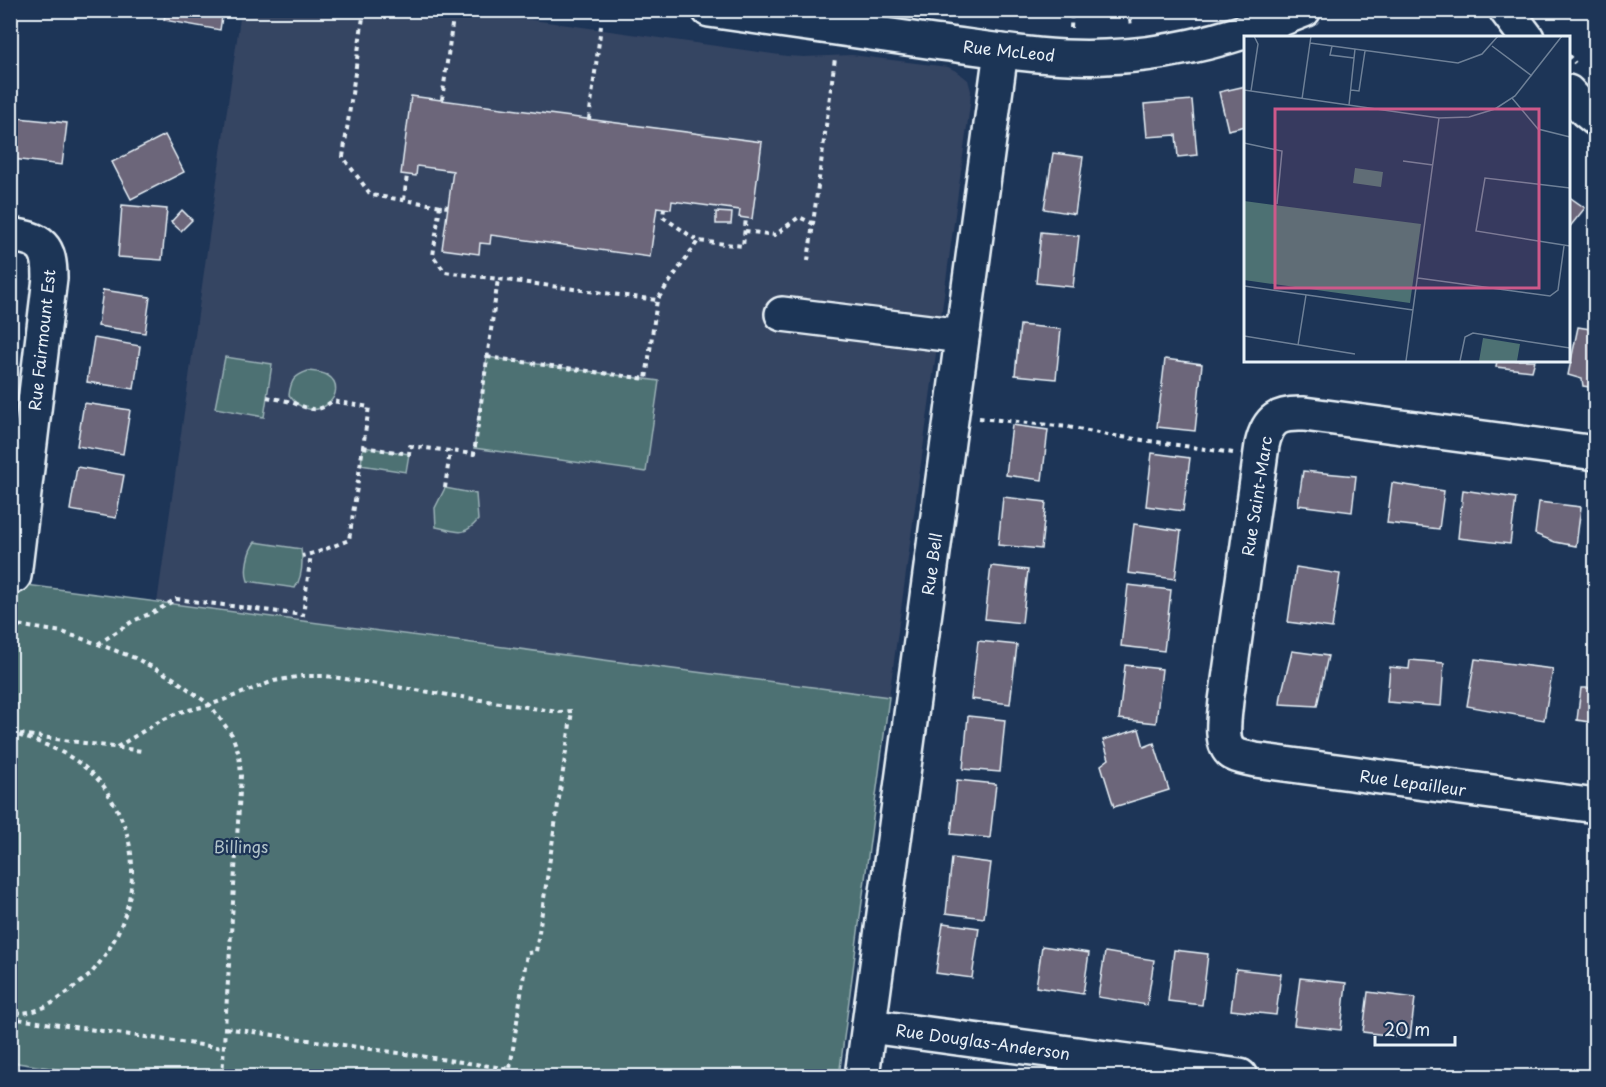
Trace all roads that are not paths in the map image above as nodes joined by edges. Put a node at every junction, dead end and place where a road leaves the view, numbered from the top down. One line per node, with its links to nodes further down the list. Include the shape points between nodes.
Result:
1 (710, 10): 5 (street, Rue McLeod)
2 (1304, 10): 5 (street, Rue McLeod, via 1210,42 1154,52 1083,57)
3 (1506, 10): 4 (street)
4 (1526, 36)
5 (1001, 51): 10 (street, Rue Bell)
6 (1570, 93): 7 (street)
7 (1596, 119)
8 (10, 235): 12 (street, Rue Fairmount Est, via 41,245 50,264)
9 (782, 314): 10 (street)
10 (962, 336): 15 (street, Rue Bell)
11 (1596, 453): 13 (street, Rue Saint-Marc, via 1304,414 1290,413 1269,424 1262,445 1226,701 1224,737)
12 (14, 576)
13 (1232, 753): 14 (street, Rue Lepailleur, via 1255,760)
14 (1596, 806)
15 (869, 1026): 16 (street, Rue Bell); 17 (street, Rue Douglas-Anderson)
16 (862, 1077)
17 (1240, 1077)

